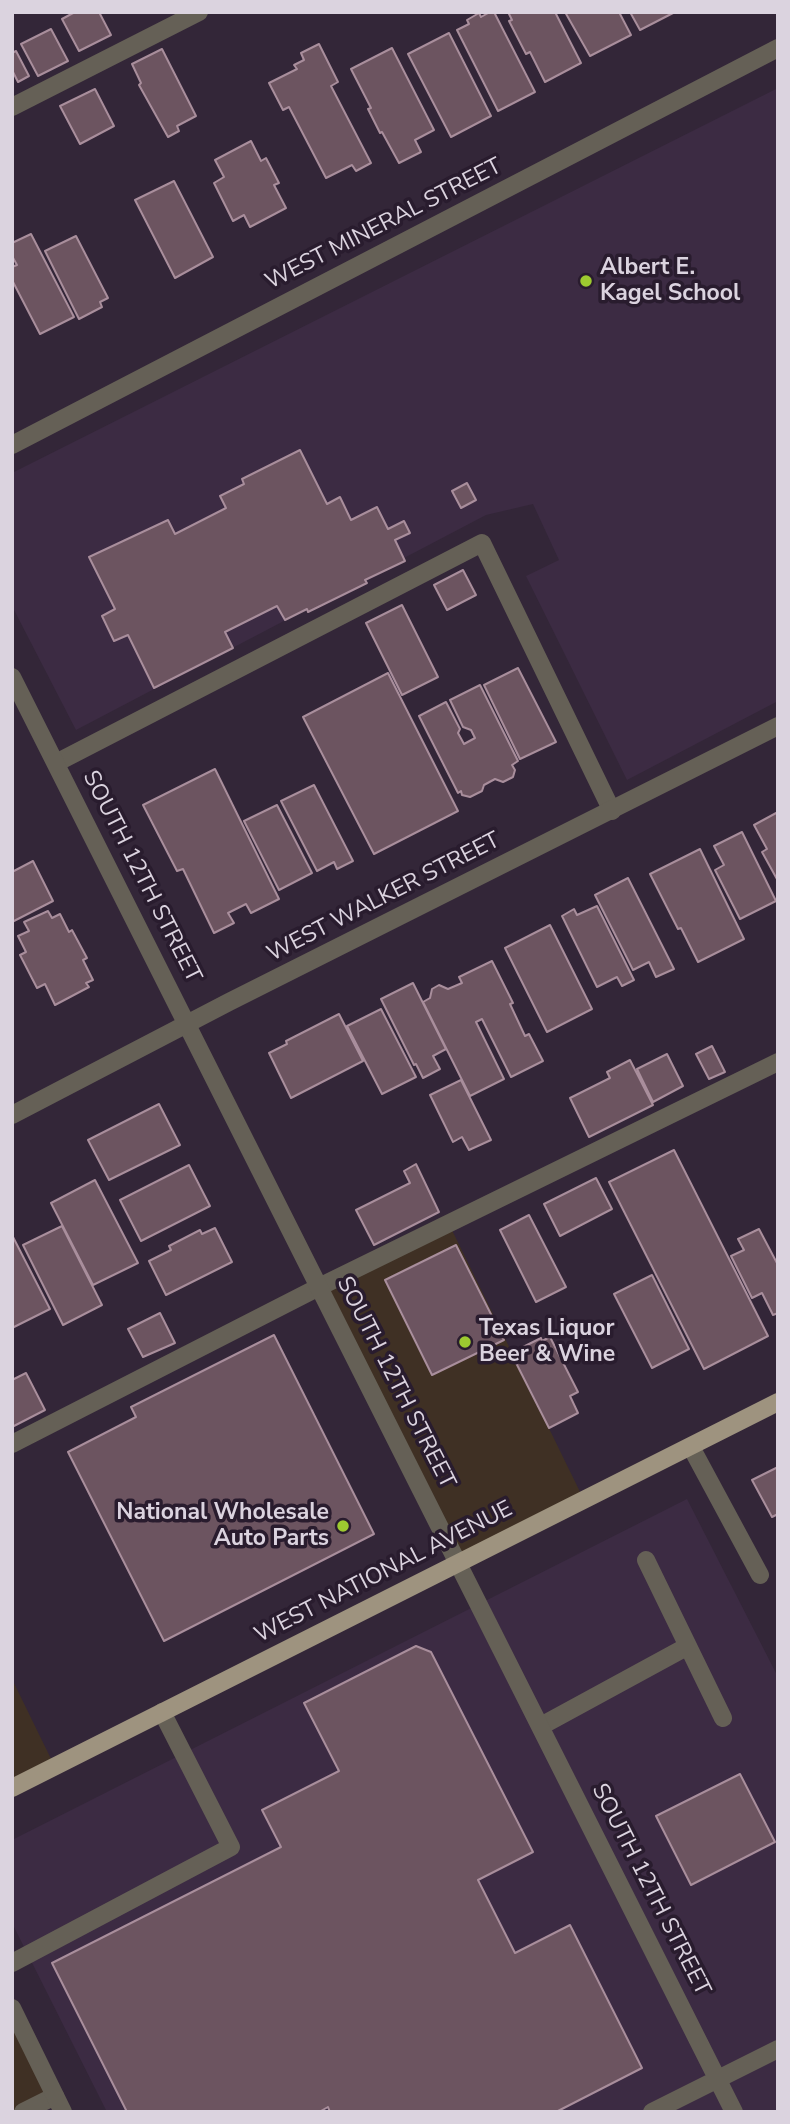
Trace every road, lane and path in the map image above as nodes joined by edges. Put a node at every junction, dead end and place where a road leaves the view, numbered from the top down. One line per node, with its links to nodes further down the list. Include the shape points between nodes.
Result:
1 (199, 12): 3 (street)
2 (778, 48): 4 (street, WEST MINERAL STREET)
3 (12, 107)
4 (12, 445)
5 (12, 677): 7 (street, SOUTH 12TH STREET)
6 (778, 726): 8 (street, WEST WALKER STREET)
7 (56, 763): 8 (street, via 482,543); 9 (street, SOUTH 12TH STREET)
8 (612, 811): 9 (street, WEST WALKER STREET)
9 (187, 1024): 11 (street, WEST WALKER STREET); 12 (street, SOUTH 12TH STREET)
10 (778, 1062): 12 (street)
11 (12, 1115)
12 (319, 1287): 14 (street); 17 (street, SOUTH 12TH STREET)
13 (778, 1402): 15 (main road, WEST NATIONAL AVENUE)
14 (12, 1444)
15 (691, 1447): 17 (main road, WEST NATIONAL AVENUE); 18 (street)
16 (646, 1560): 19 (street)
17 (459, 1563): 20 (main road, WEST NATIONAL AVENUE); 22 (street, SOUTH 12TH STREET)
18 (760, 1575)
19 (688, 1646): 21 (street); 22 (street)
20 (162, 1712): 23 (main road, WEST NATIONAL AVENUE); 24 (street, via 231,1847)
21 (723, 1718)
22 (541, 1726): 27 (street, SOUTH 12TH STREET)
23 (12, 1788)
24 (12, 1963)
25 (12, 2008): 28 (street)
26 (778, 2049): 27 (street)
27 (718, 2079): 30 (street); 31 (street, SOUTH 12TH STREET)
28 (59, 2104): 29 (street)
29 (23, 2112)
30 (652, 2112)
31 (734, 2112)

